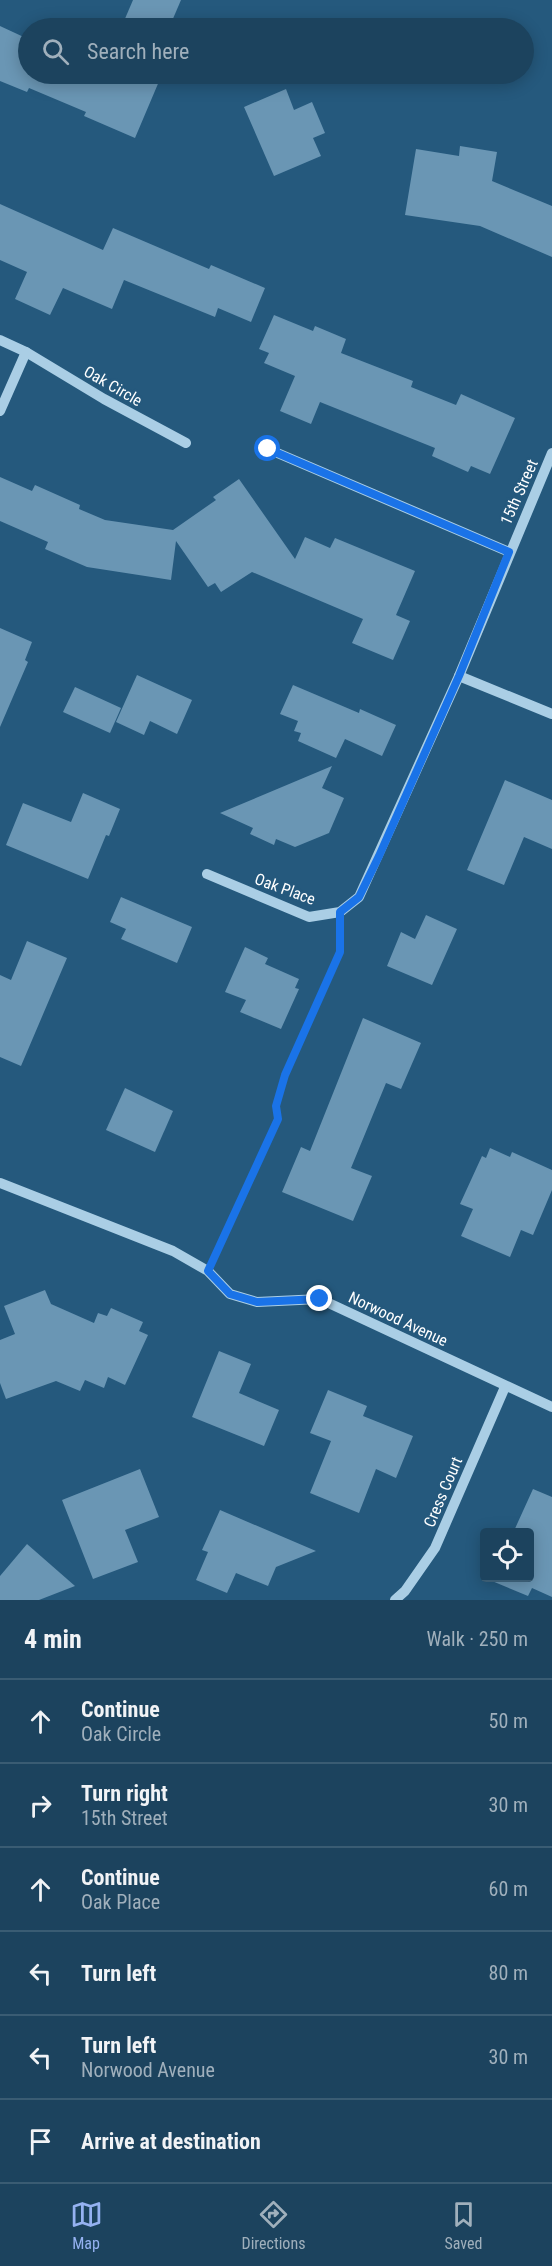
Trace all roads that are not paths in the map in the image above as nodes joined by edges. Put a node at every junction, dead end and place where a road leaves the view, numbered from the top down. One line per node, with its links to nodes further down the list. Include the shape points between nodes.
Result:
1 (0, 340): 2 (street, Oak Circle)
2 (26, 352): 3 (street); 4 (street, Oak Circle)
3 (0, 411)
4 (186, 443)
5 (268, 449): 7 (street)
6 (552, 453): 7 (street, 15th Street)
7 (509, 552): 8 (street, 15th Street)
8 (459, 676): 9 (street); 10 (street, Oak Place, via 359,897 340,912 309,917)
9 (552, 714)
10 (207, 874)
11 (0, 1183): 12 (street, Norwood Avenue, via 173,1251 208,1271 230,1294 257,1302 320,1299)
12 (505, 1387): 13 (street, Norwood Avenue); 14 (street, Cress Court, via 435,1548)
13 (552, 1407)
14 (395, 1600)

